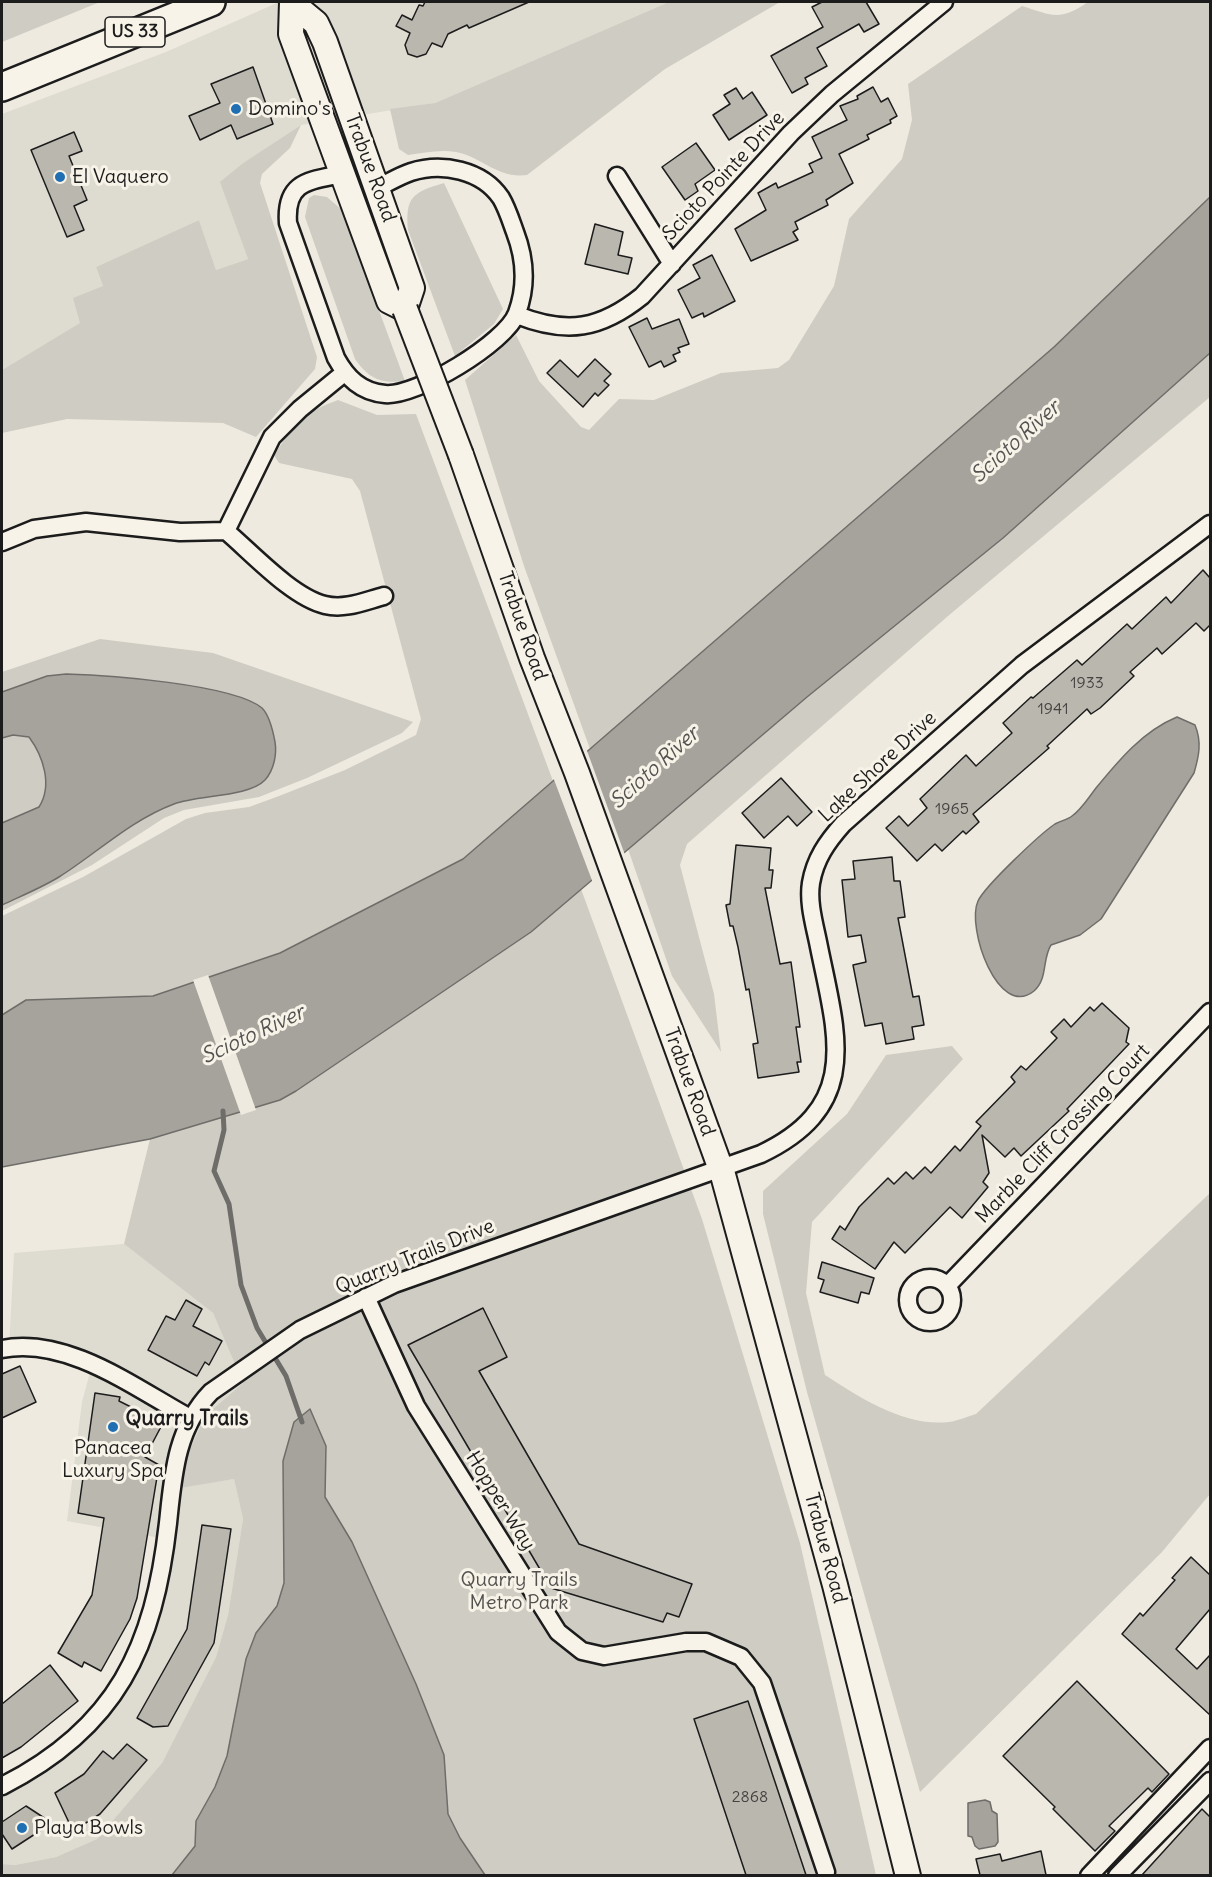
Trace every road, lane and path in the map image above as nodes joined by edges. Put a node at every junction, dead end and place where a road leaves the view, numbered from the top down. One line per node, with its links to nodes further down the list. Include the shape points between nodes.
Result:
1 (211, 2): 4 (main road, US 33)
2 (944, 2): 8 (street, Scioto Pointe Drive, via 791,133)
3 (292, 3): 5 (main road, Trabue Road, via 291,34); 7 (main road, Trabue Road, via 316,23 325,42)
4 (2, 87)
5 (342, 174): 9 (main road, Trabue Road, via 389,301); 11 (street, via 306,182 293,192 287,207 288,223)
6 (617, 176): 8 (street)
7 (377, 188): 9 (main road, Trabue Road, via 412,288); 10 (street, via 411,172 449,168 492,187 502,200 522,250 524,272)
8 (672, 264): 10 (street, Scioto Pointe Drive, via 621,313 598,323 578,328)
9 (405, 309): 17 (main road, Trabue Road, bridge)
10 (517, 315): 11 (street, via 487,348 410,389 386,395 363,389)
11 (344, 373): 13 (street, via 272,436)
12 (1210, 524): 17 (street, Lake Shore Drive, via 1022,665 843,824 824,846 814,870 810,897 835,1028 835,1069 828,1094 814,1118 795,1137 761,1155)
13 (226, 531): 14 (street, via 180,532 86,522 34,530); 15 (street, via 309,599 347,606)
14 (2, 542)
15 (384, 596)
16 (1210, 1012): 18 (street, Marble Cliff Crossing Court)
17 (721, 1168): 19 (street, Quarry Trails Drive); 26 (main road, Trabue Road, via 835,1585)
18 (947, 1286)
19 (366, 1297): 21 (street, Quarry Trails Drive, via 300,1330 242,1368 211,1392); 25 (street, Hopper Way, via 416,1406 558,1632 582,1652 604,1656 706,1642 741,1657 762,1683)
20 (2, 1349): 21 (street, via 42,1348 78,1357)
21 (190, 1418): 24 (street, Quarry Trails Drive, via 179,1444 156,1602 135,1656 104,1707 73,1740)
22 (1210, 1748): 27 (street)
23 (1210, 1781): 28 (street)
24 (2, 1786)
25 (826, 1872)
26 (909, 1875)
27 (1089, 1875)
28 (1117, 1875)

